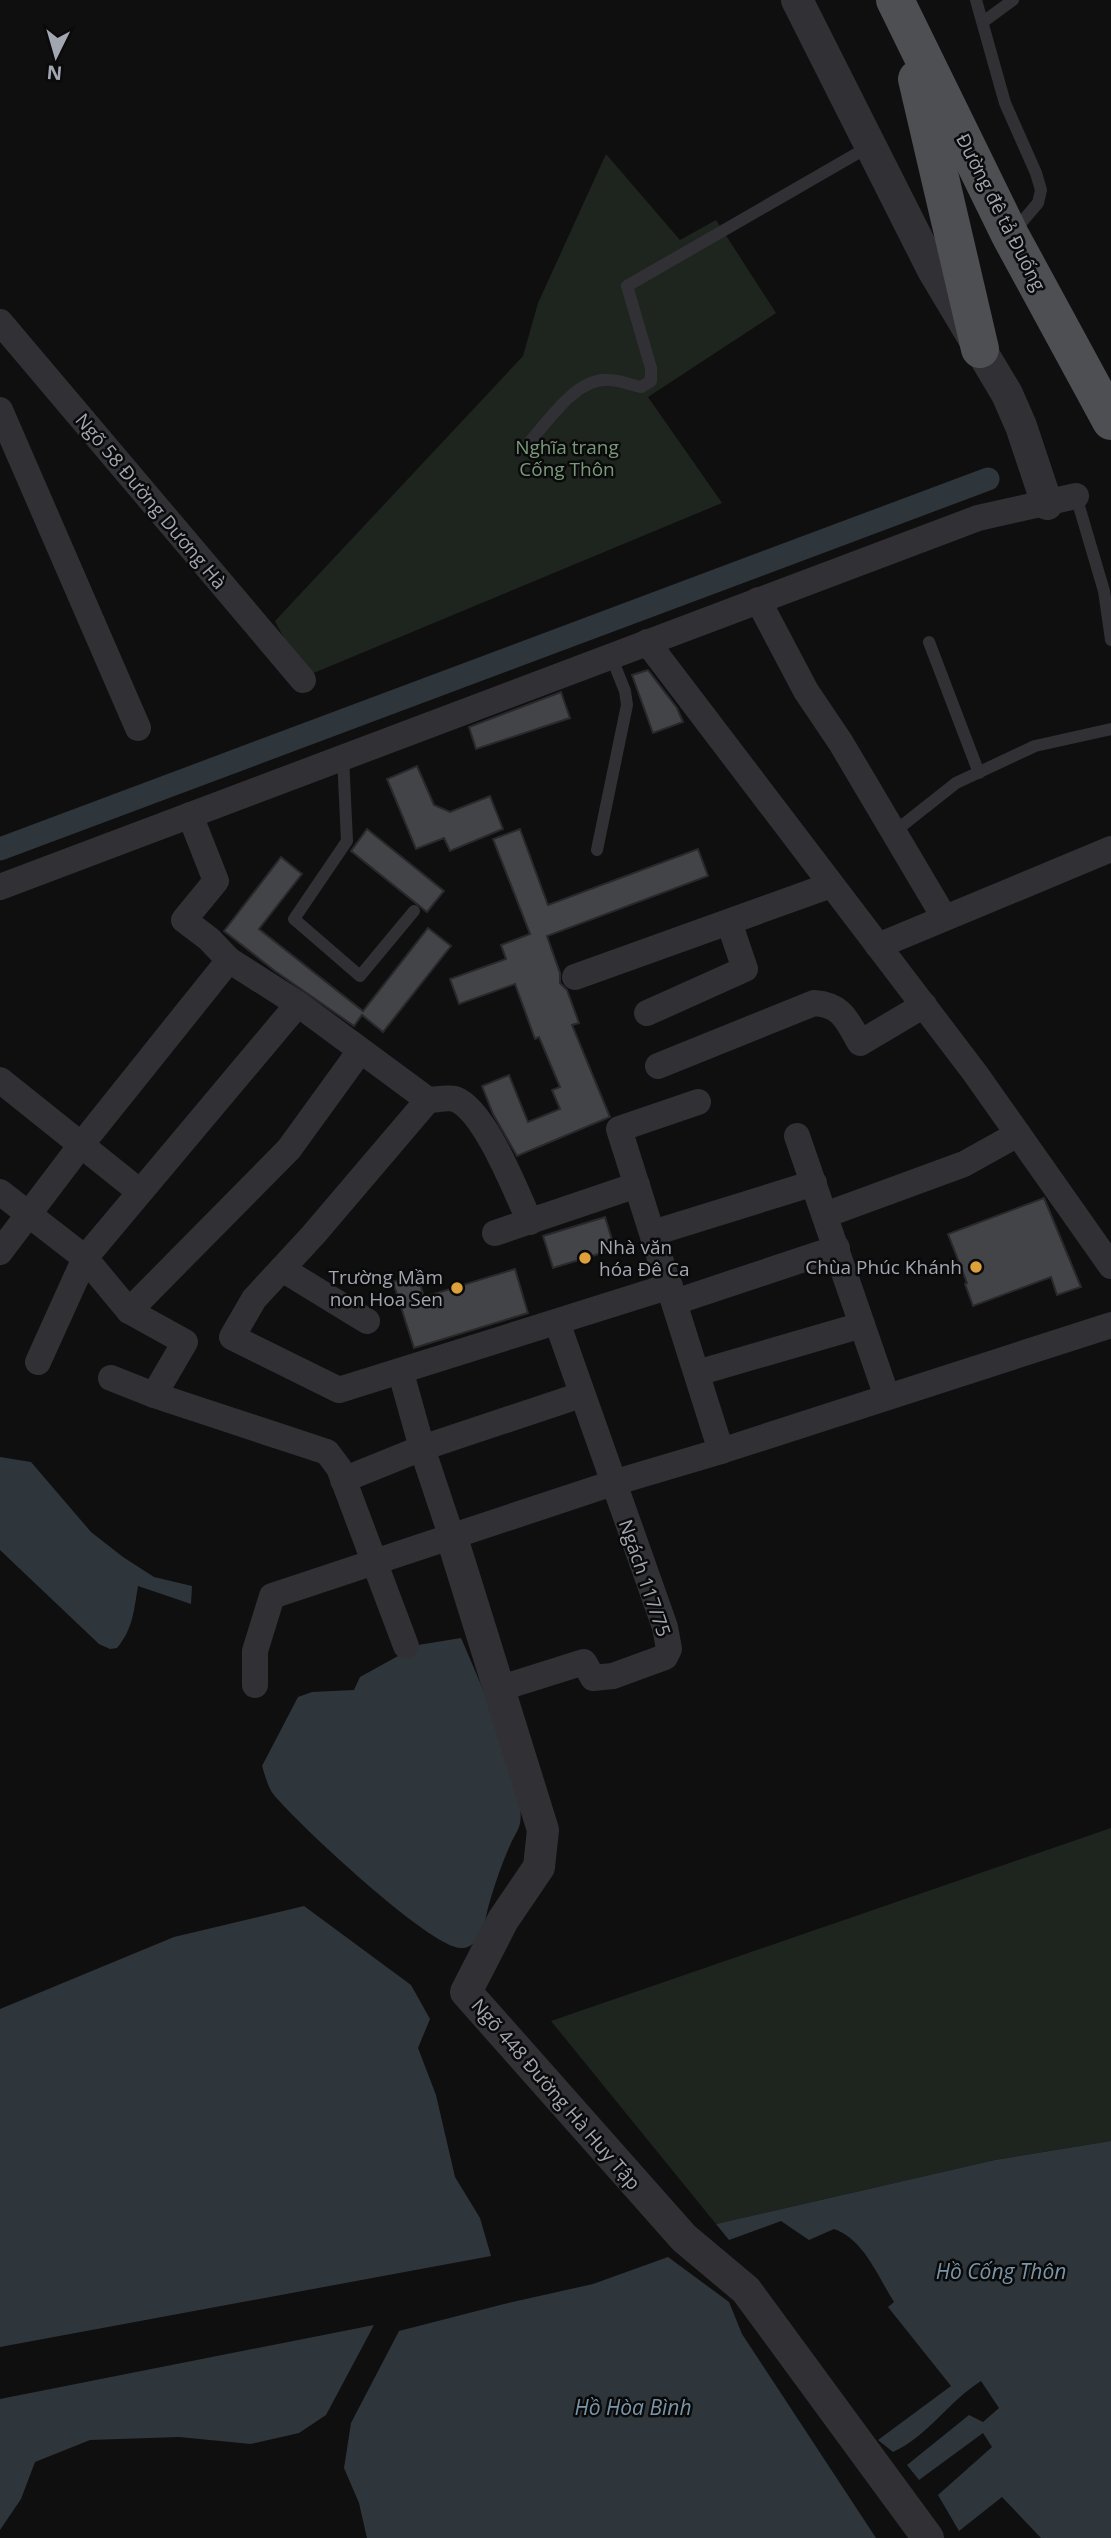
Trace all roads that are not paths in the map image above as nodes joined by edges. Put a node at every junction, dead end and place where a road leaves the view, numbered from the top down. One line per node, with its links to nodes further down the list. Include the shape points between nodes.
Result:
1 (797, 0): 6 (street)
2 (976, 0): 5 (lane)
3 (1013, 0): 5 (lane)
4 (898, 6): 7 (main road, Đường đê tả Đuống); 9 (main road)
5 (983, 22): 7 (lane, via 1005,103 1041,190 1038,203)
6 (871, 146): 9 (street, via 933,270); 12 (lane, via 627,286 651,381 641,387 609,379 591,382 574,392)
7 (1010, 234): 11 (main road, Đường đê tả Đuống)
8 (0, 322): 19 (street, Ngõ 58 Đường Dương Hà)
9 (980, 349): 13 (street)
10 (0, 410): 20 (street)
11 (1111, 421)
12 (527, 446)
13 (1062, 500): 14 (street, via 978,518); 15 (lane, via 1104,591)
14 (758, 600): 16 (street); 25 (street, via 806,691)
15 (1111, 640)
16 (647, 642): 18 (street); 28 (street)
17 (929, 642): 23 (lane)
18 (611, 656): 22 (street); 27 (lane, via 627,705)
19 (303, 680)
20 (138, 728)
21 (1111, 729): 23 (lane, via 1035,746)
22 (343, 757): 24 (street); 30 (lane, via 347,841 294,919 360,975)
23 (979, 772): 25 (lane, via 956,783)
24 (190, 815): 29 (street); 34 (street, via 216,881 184,920)
25 (894, 832): 31 (street)
26 (1111, 849): 31 (street)
27 (597, 850)
28 (831, 885): 32 (street); 33 (street)
29 (0, 887)
30 (414, 911)
31 (944, 917): 33 (street)
32 (729, 922): 35 (street); 38 (street, via 745,970)
33 (878, 946): 37 (street)
34 (229, 960): 36 (street); 46 (street)
35 (575, 977)
36 (298, 1004): 39 (street); 50 (street)
37 (924, 1005): 40 (street, via 860,1043 840,1010 814,1003); 44 (street)
38 (647, 1013)
39 (360, 1051): 42 (street); 62 (street, via 289,1149)
40 (658, 1066)
41 (0, 1080): 46 (street)
42 (428, 1100): 53 (street, via 454,1099 474,1112); 60 (street)
43 (698, 1102): 48 (street, via 619,1129)
44 (1018, 1134): 52 (street, via 964,1164); 59 (street)
45 (797, 1136): 47 (street)
46 (81, 1145): 50 (street); 51 (street)
47 (814, 1183): 52 (street); 55 (street)
48 (637, 1185): 53 (street); 55 (street)
49 (0, 1192): 51 (street)
50 (140, 1192): 58 (street)
51 (28, 1214): 57 (street); 58 (street)
52 (825, 1214): 56 (street)
53 (530, 1222): 54 (street)
54 (495, 1233)
55 (653, 1233): 61 (street)
56 (837, 1248): 61 (street); 65 (street)
57 (0, 1252)
58 (85, 1258): 62 (street); 67 (street)
59 (1111, 1266)
60 (282, 1269): 63 (street); 68 (street, via 254,1299 232,1337 339,1390)
61 (672, 1294): 64 (street); 69 (street)
62 (129, 1311): 71 (street, via 185,1342)
63 (367, 1321)
64 (557, 1322): 68 (street); 72 (street)
65 (862, 1325): 69 (street); 73 (street)
66 (1111, 1325): 73 (street)
67 (38, 1362)
68 (401, 1373): 74 (street)
69 (697, 1373): 75 (street)
70 (111, 1378): 71 (street)
71 (153, 1395): 76 (street, via 327,1452)
72 (581, 1395): 74 (street); 77 (street)
73 (887, 1397): 75 (street)
74 (422, 1448): 76 (street); 78 (street)
75 (722, 1451): 77 (street)
76 (343, 1480): 79 (street)
77 (613, 1483): 78 (street); 82 (street, Ngách 117/75, via 665,1626 665,1657 613,1676 593,1678 584,1662)
78 (453, 1538): 79 (street); 82 (street, Ngõ 448 Đường Hà Huy Tập)
79 (373, 1563): 80 (street); 81 (street, via 272,1596 255,1651)
80 (406, 1646)
81 (255, 1685)
82 (498, 1689): 83 (street, Ngõ 448 Đường Hà Huy Tập, via 543,1830 542,1842 539,1867 503,1920 466,1992 684,2238 746,2290)
83 (928, 2538)

